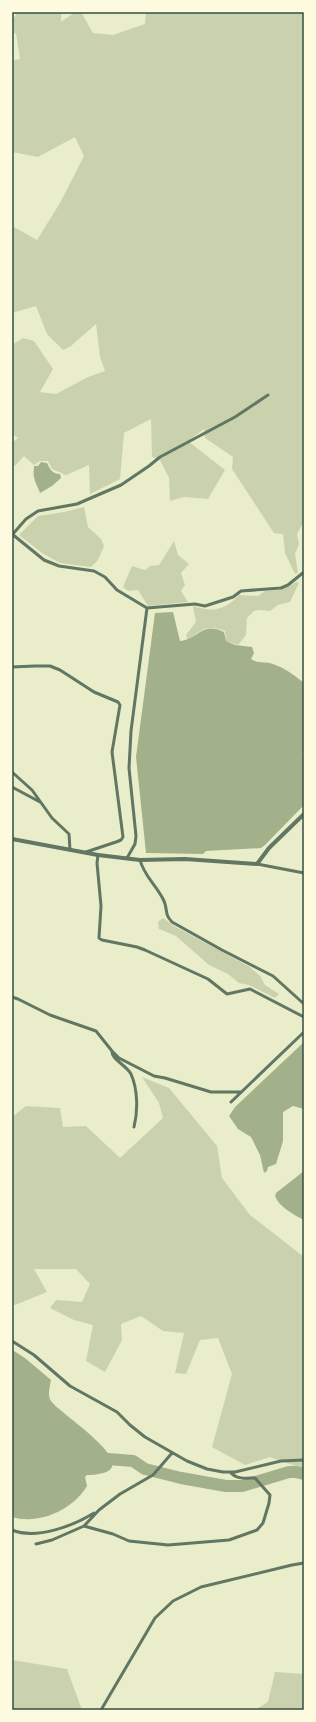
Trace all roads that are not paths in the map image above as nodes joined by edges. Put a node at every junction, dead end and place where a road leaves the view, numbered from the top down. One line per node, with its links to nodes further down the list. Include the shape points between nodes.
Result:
1 (268, 395): 2 (street, via 234,417 160,457 121,485 77,504 38,511 26,519)
2 (12, 535): 4 (street, via 44,560 59,566 94,571 105,577 117,590)
3 (304, 572): 4 (street, via 281,588 241,591 234,597 205,606 195,604)
4 (147, 608): 14 (street, via 128,768 136,836 135,844)
5 (12, 667): 12 (street, via 50,666 120,705 112,752 123,837 116,842)
6 (12, 772): 8 (street)
7 (12, 787): 8 (street)
8 (42, 803): 11 (street, via 52,818 69,834)
9 (304, 814): 16 (street, via 269,848)
10 (12, 840): 11 (street)
11 (70, 850): 12 (street)
12 (85, 852): 13 (street)
13 (98, 855): 14 (street); 20 (street, via 101,906 99,938 145,950 208,979 227,994 250,989)
14 (127, 858): 15 (street)
15 (140, 860): 16 (street, via 185,859); 19 (street, via 143,871 154,883 165,903 166,916 172,922 273,976)
16 (257, 864): 17 (street)
17 (304, 873)
18 (12, 997): 22 (street, via 50,1015 96,1031)
19 (304, 1004)
20 (304, 1017)
21 (304, 1032): 23 (street)
22 (112, 1051): 23 (street, via 119,1058 154,1076 211,1092); 25 (street, via 114,1059 125,1066 131,1075 135,1087)
23 (241, 1092): 24 (street)
24 (231, 1102)
25 (134, 1127)
26 (12, 1341): 27 (street, via 34,1355 70,1386 117,1412 130,1426)
27 (172, 1453): 29 (street, via 207,1469); 30 (street, via 153,1475 120,1494)
28 (304, 1460): 29 (street, via 281,1461)
29 (230, 1472): 31 (street, via 242,1479 255,1478 270,1495 262,1523 257,1530 229,1540 168,1545 129,1541)
30 (99, 1510): 31 (street); 32 (street, via 76,1523 56,1530 25,1533)
31 (84, 1526): 33 (street)
32 (12, 1530)
33 (36, 1544)
34 (304, 1563): 35 (street, via 201,1588 173,1601 155,1618)
35 (101, 1710)

